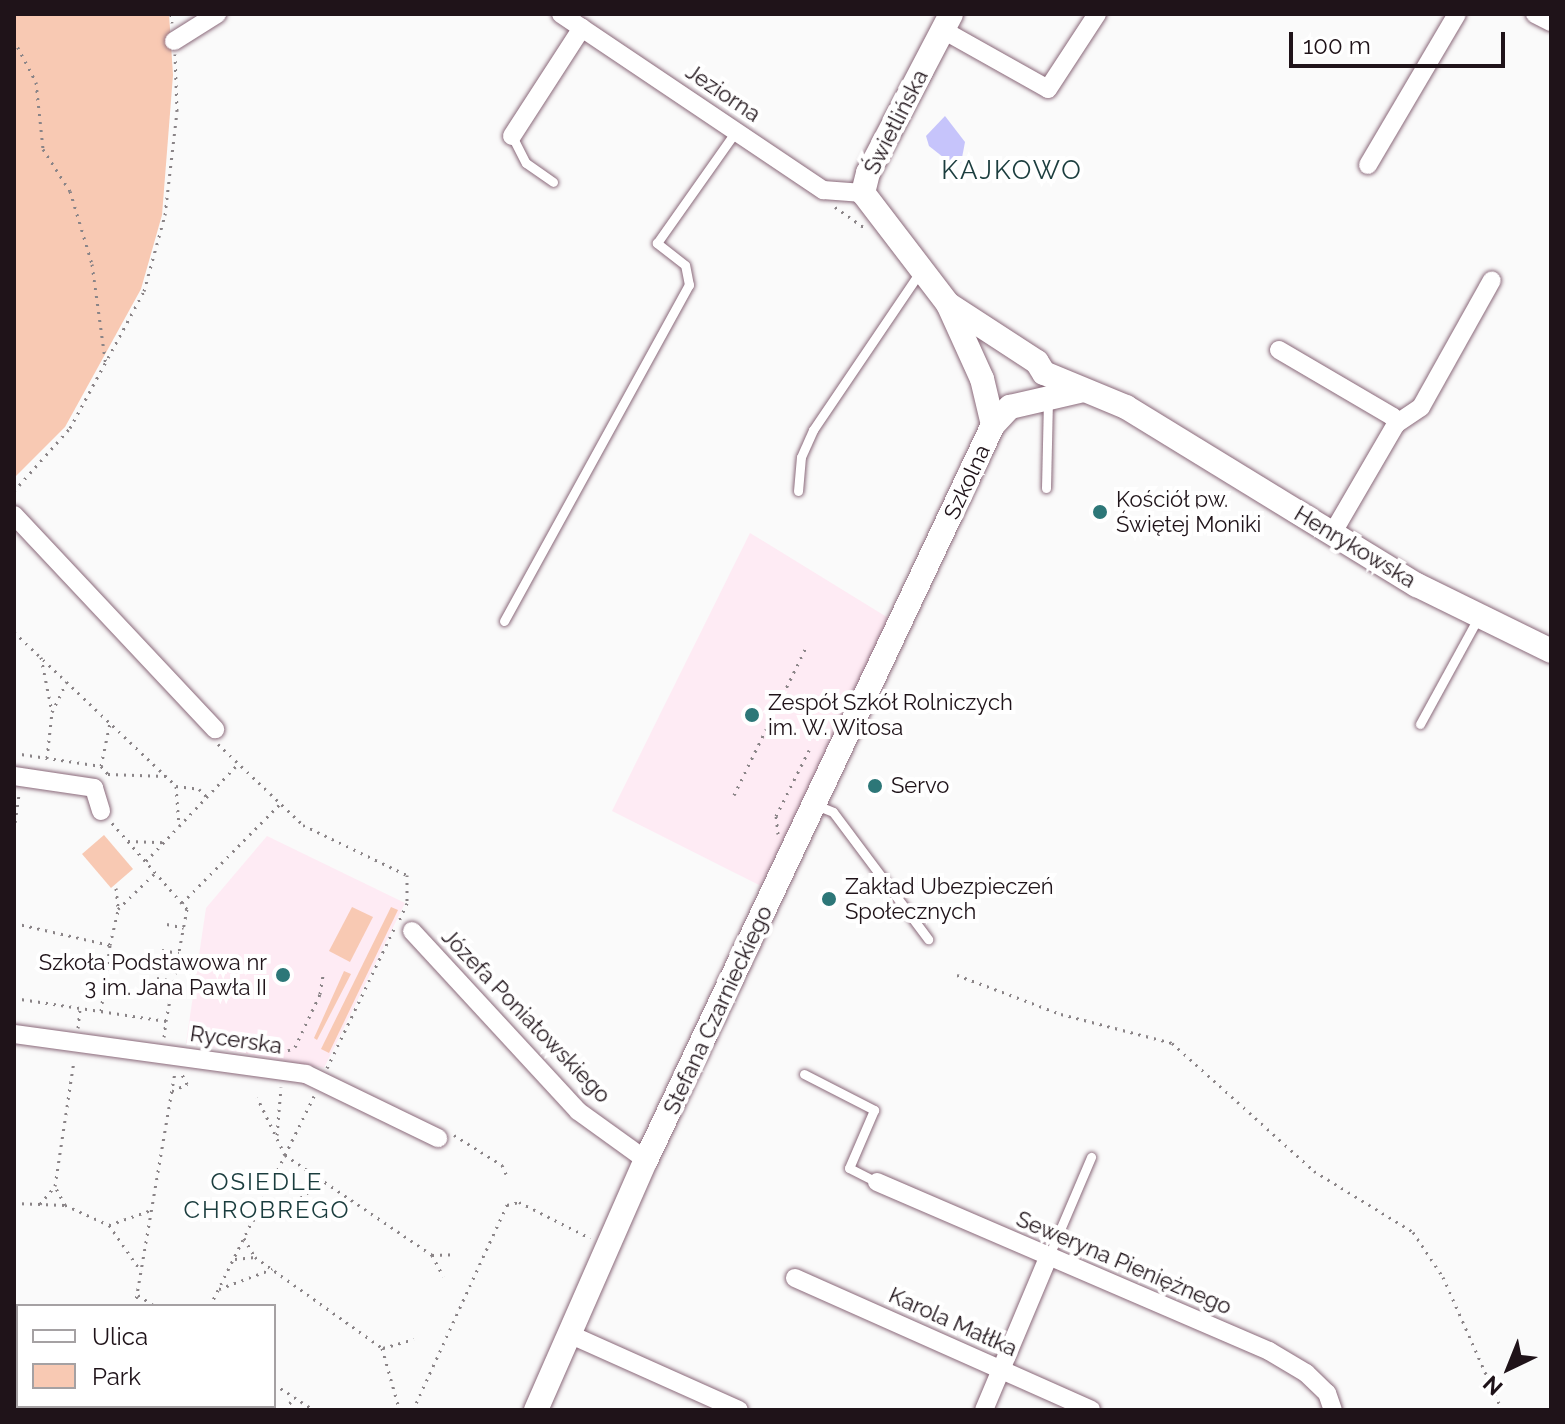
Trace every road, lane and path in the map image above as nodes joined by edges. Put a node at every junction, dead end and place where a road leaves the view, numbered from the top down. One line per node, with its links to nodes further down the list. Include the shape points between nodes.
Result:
1 (171, 14): 11 (path)
2 (217, 14): 11 (street)
3 (561, 14): 9 (street, Jeziorna)
4 (1097, 14): 7 (street, via 1048,89)
5 (1457, 14): 14 (street)
6 (1535, 14): 8 (street)
7 (947, 22): 16 (street, Świetlińska, via 868,173)
8 (1551, 22)
9 (582, 28): 12 (street, Jeziorna); 13 (street)
10 (14, 40): 25 (path, via 36,82 43,149 70,191 92,264)
11 (174, 41): 25 (path, via 177,111 165,215 144,291)
12 (736, 131): 17 (street, Jeziorna); 36 (lane, via 657,243 685,265 689,285)
13 (512, 136): 15 (lane, via 526,163)
14 (1368, 165)
15 (553, 182)
16 (863, 193): 17 (street); 19 (street, Świetlińska)
17 (838, 195): 18 (path, via 835,207)
18 (874, 234)
19 (923, 269): 21 (street, Świetlińska); 31 (lane, via 813,430 801,457)
20 (1492, 280): 28 (street, via 1421,407)
21 (948, 304): 22 (street); 23 (street, Szkolna)
22 (986, 327): 23 (street); 26 (street, via 1037,362)
23 (963, 342): 27 (street, Szkolna)
24 (1279, 350): 28 (street, via 1393,417)
25 (106, 366): 30 (path, via 70,428)
26 (1044, 389): 27 (street, Henrykowska); 29 (lane); 33 (street, Henrykowska, via 1080,391 1126,407)
27 (1001, 416): 34 (street, Szkolna)
28 (1396, 424): 33 (street)
29 (1046, 488)
30 (14, 491)
31 (798, 491)
32 (14, 515): 45 (street)
33 (1332, 534): 35 (street, Henrykowska)
34 (907, 613): 57 (street, Stefana Czarnieckiego)
35 (1479, 615): 39 (street, Henrykowska); 44 (lane)
36 (504, 621)
37 (14, 632): 40 (path)
38 (807, 645): 54 (path)
39 (1548, 645)
40 (41, 656): 41 (path); 42 (path)
41 (67, 681): 42 (path); 43 (path)
42 (52, 712): 48 (path)
43 (110, 723): 50 (path); 52 (path)
44 (1420, 724)
45 (213, 733): 49 (path)
46 (809, 750): 61 (path, via 776,816)
47 (14, 753): 48 (path)
48 (47, 758): 50 (path)
49 (238, 764): 55 (path); 56 (path)
50 (101, 766): 52 (path, via 108,774)
51 (18, 776): 58 (street, via 94,788); 60 (path)
52 (166, 776): 53 (path)
53 (176, 786): 55 (path, via 199,789); 59 (path)
54 (734, 795)
55 (207, 797): 59 (path)
56 (280, 804): 67 (path); 88 (path, via 303,825 407,875 407,903)
57 (816, 805): 73 (lane, via 833,812); 98 (street, Stefana Czarnieckiego)
58 (101, 811): 62 (path)
59 (179, 826): 63 (path)
60 (14, 830)
61 (779, 836)
62 (127, 841): 63 (path); 64 (path)
63 (164, 842): 64 (path)
64 (146, 861): 65 (path)
65 (155, 873): 67 (path); 68 (path)
66 (116, 888): 68 (path)
67 (182, 903): 71 (path, via 187,909)
68 (118, 909): 74 (path)
69 (14, 923): 74 (path)
70 (167, 924): 71 (path)
71 (184, 928): 76 (path)
72 (412, 931): 98 (street, Józefa Poniatowskiego, via 578,1111)
73 (928, 939)
74 (110, 945): 82 (path)
75 (162, 950): 76 (path)
76 (179, 953): 80 (path)
77 (323, 974): 87 (path, via 320,994 295,1047)
78 (957, 975): 140 (path, via 1046,1009 1172,1043 1314,1171 1413,1232 1443,1277)
79 (157, 978): 80 (path)
80 (174, 981): 83 (path)
81 (14, 998): 82 (path)
82 (101, 1011): 83 (path)
83 (166, 1021): 85 (path)
84 (14, 1034): 86 (street, Rycerska)
85 (163, 1040)
86 (77, 1043): 94 (street, Rycerska, via 306,1074); 102 (path)
87 (267, 1061)
88 (325, 1074)
89 (804, 1074): 101 (lane, via 874,1110 849,1168)
90 (281, 1079): 95 (path)
91 (318, 1089): 96 (path)
92 (172, 1091): 92 (path, via 174,1080 176,1069 188,1079); 106 (path)
93 (257, 1097): 95 (path)
94 (440, 1133): 99 (path, via 502,1165)
95 (277, 1138): 96 (path)
96 (285, 1155): 100 (path); 107 (path)
97 (1091, 1157): 114 (lane)
98 (646, 1160): 125 (street, Stefana Czarnieckiego)
99 (506, 1174)
100 (323, 1182): 107 (path, via 281,1212); 112 (path)
101 (877, 1182): 114 (street, Seweryna Pieniężnego)
102 (55, 1186): 104 (path); 105 (path)
103 (14, 1203): 105 (path)
104 (65, 1205): 105 (path); 108 (path)
105 (39, 1206)
106 (151, 1210): 108 (path); 117 (path)
107 (253, 1220): 110 (path)
108 (109, 1225): 117 (path)
109 (599, 1233): 134 (path, via 594,1240 519,1202 507,1205)
110 (244, 1238): 113 (path); 115 (path)
111 (455, 1254): 112 (path)
112 (432, 1255): 118 (path)
113 (255, 1257): 115 (path); 116 (path)
114 (1048, 1258): 128 (street); 139 (street, Seweryna Pieniężnego, via 1269,1351 1306,1373 1327,1393)
115 (233, 1259): 120 (path)
116 (272, 1269): 120 (path); 127 (path)
117 (141, 1271): 121 (path)
118 (443, 1276)
119 (795, 1278): 128 (street, Karola Małłka)
120 (218, 1289): 124 (path)
121 (137, 1294): 122 (path); 123 (path)
122 (135, 1304)
123 (152, 1304)
124 (211, 1304)
125 (569, 1334): 135 (street, Stefana Czarnieckiego); 136 (street)
126 (414, 1339): 127 (path)
127 (382, 1348): 131 (path)
128 (1001, 1370): 137 (street); 138 (street, Karola Małłka)
129 (276, 1385): 130 (path)
130 (294, 1397): 132 (path); 133 (path)
131 (399, 1408)
132 (285, 1410)
133 (314, 1410)
134 (413, 1410)
135 (536, 1410)
136 (739, 1410)
137 (984, 1410)
138 (1091, 1410)
139 (1333, 1410)
140 (1502, 1410)

